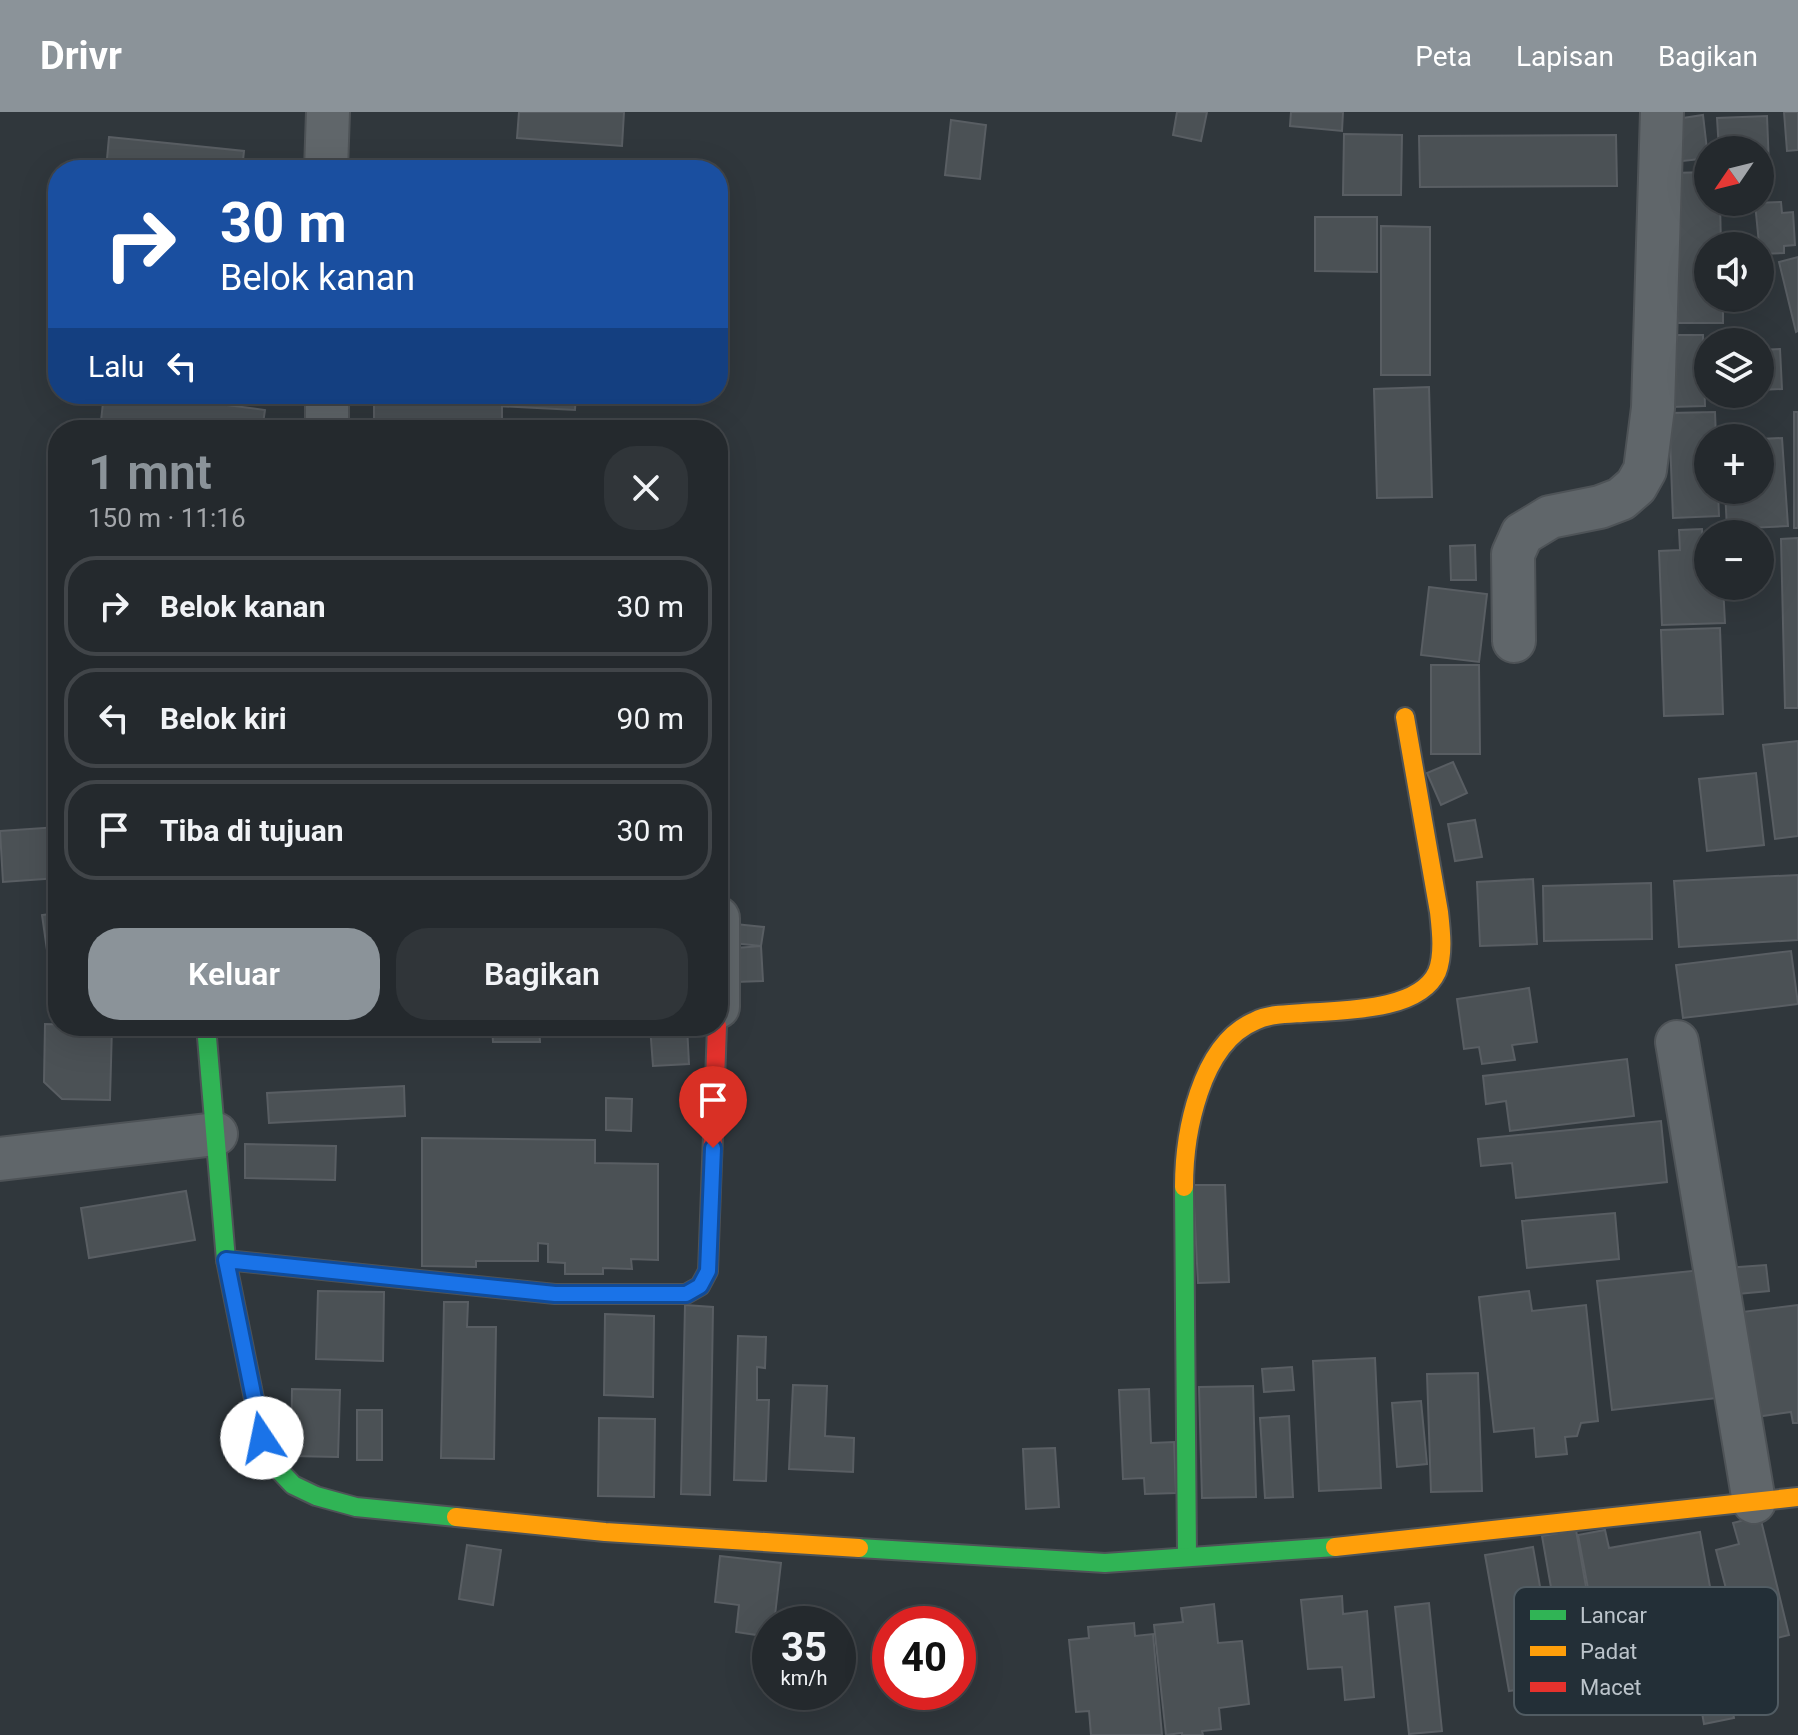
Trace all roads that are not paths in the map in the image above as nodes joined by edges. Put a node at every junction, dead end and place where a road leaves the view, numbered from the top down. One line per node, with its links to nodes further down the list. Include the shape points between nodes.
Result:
1 (328, 112): 5 (street)
2 (1637, 112): 3 (street)
3 (1652, 112)
4 (1662, 112): 6 (street, via 1653,408 1645,470 1621,499 1550,517 1522,534 1513,554)
5 (326, 160)
6 (1514, 641)
7 (1405, 717): 16 (street, via 1441,924 1437,973 1425,989 1398,1002 1258,1020 1229,1039 1205,1074 1184,1171)
8 (207, 1036): 11 (street)
9 (717, 1036): 13 (street, via 708,1271 700,1286 686,1294 555,1294)
10 (1677, 1042): 15 (street)
11 (216, 1134): 12 (street); 13 (street)
12 (0, 1159)
13 (226, 1260): 16 (street, via 262,1438 276,1467 293,1485 316,1496 356,1507 605,1532 1105,1563)
14 (1798, 1497): 15 (street)
15 (1754, 1502): 16 (street, via 1359,1545)
16 (1187, 1557)

